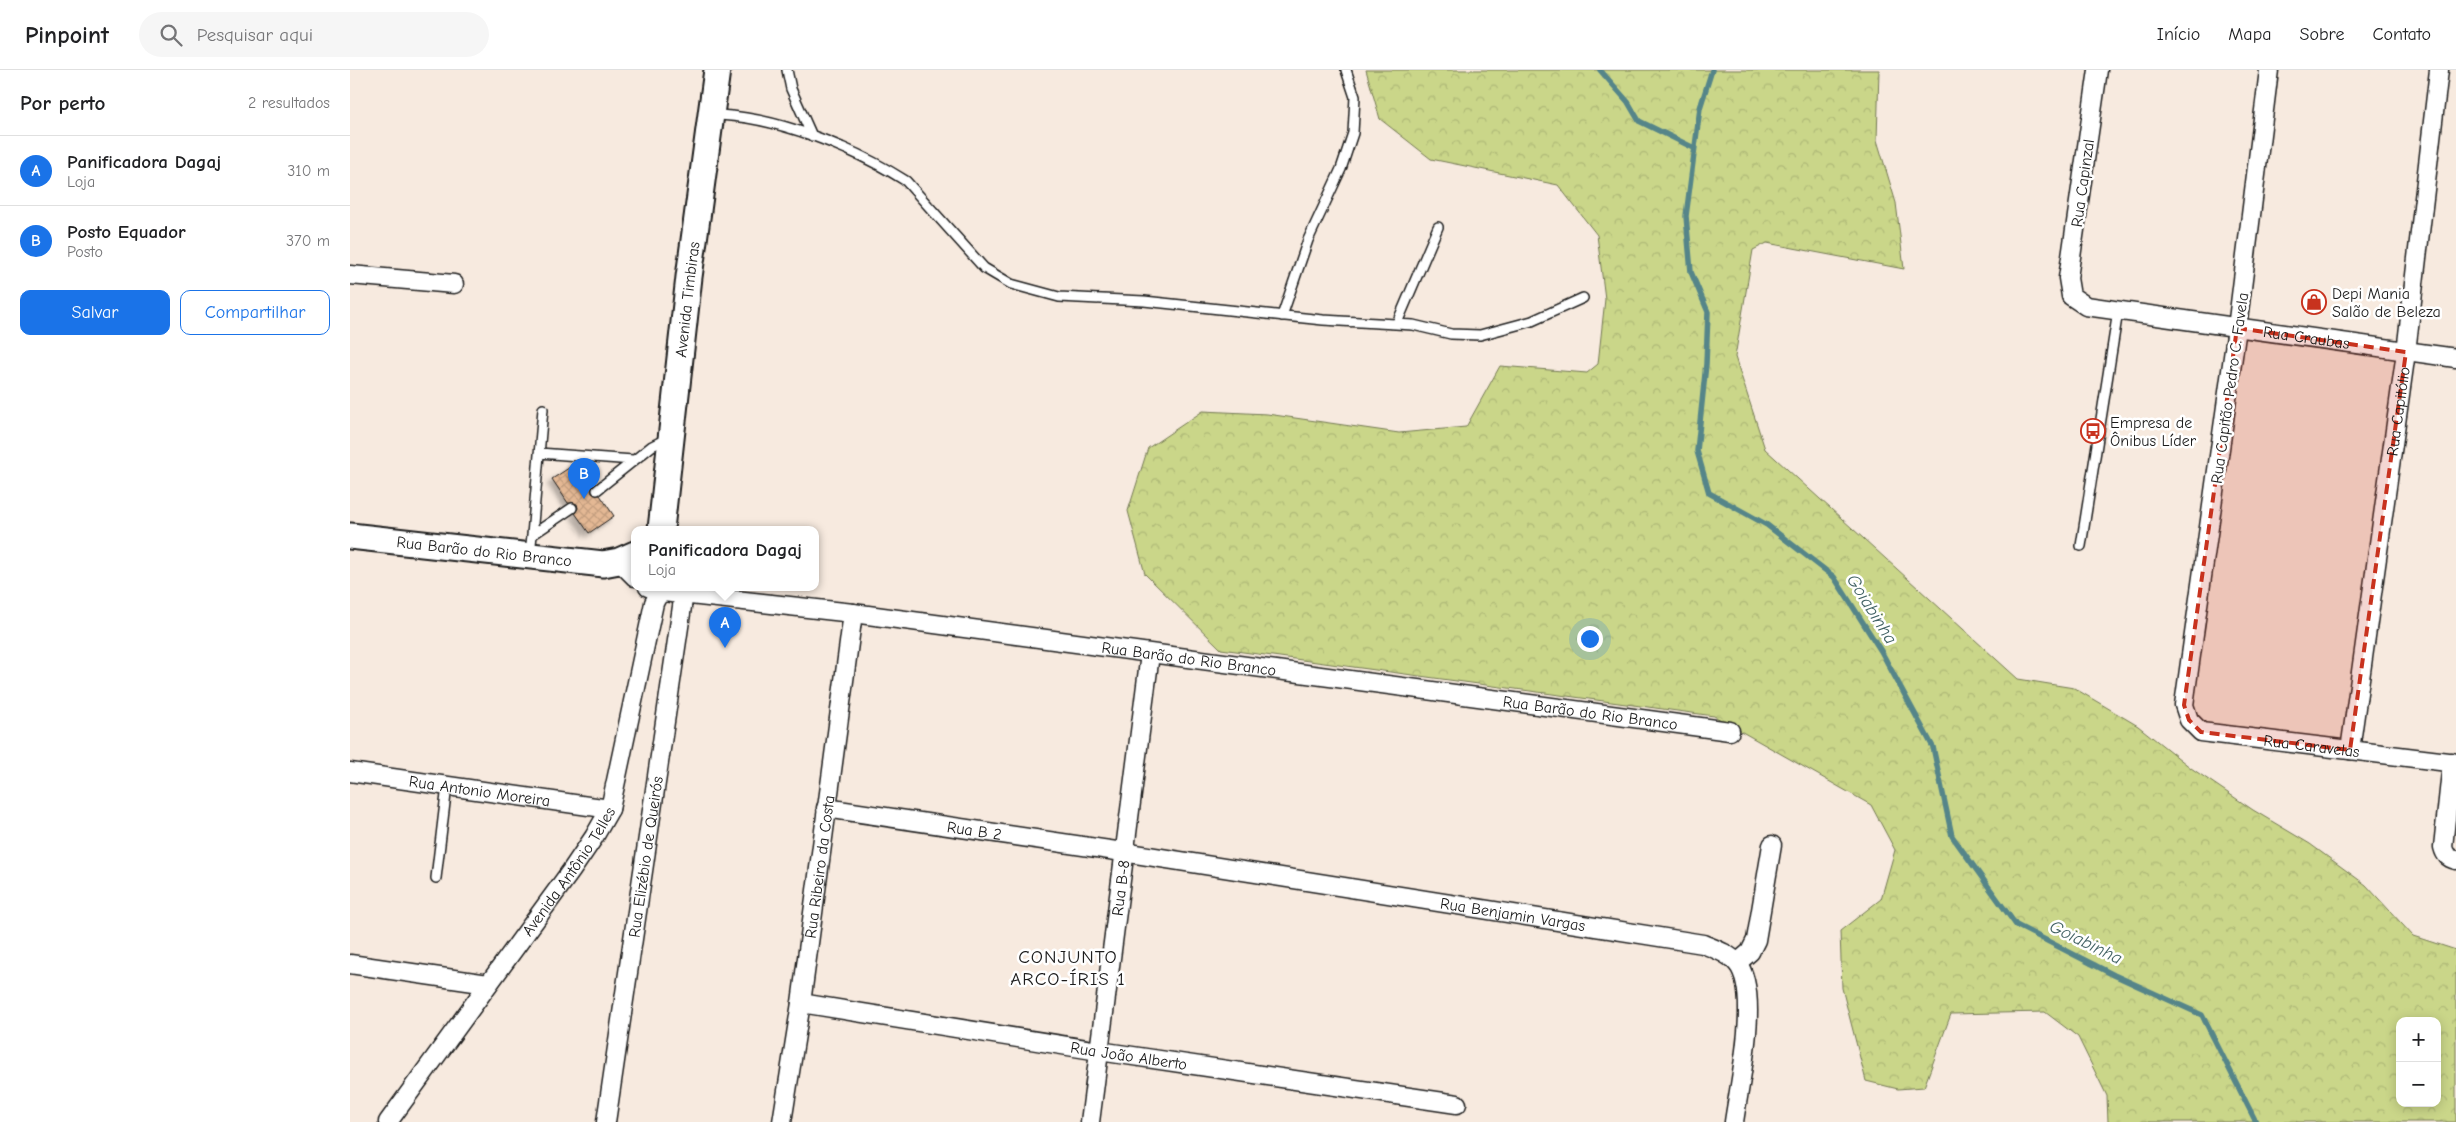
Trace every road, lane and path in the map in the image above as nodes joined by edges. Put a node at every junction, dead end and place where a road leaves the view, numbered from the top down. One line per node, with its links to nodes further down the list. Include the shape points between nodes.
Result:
1 (717, 70): 7 (street, Avenida Timbiras)
2 (787, 70): 8 (lane, via 791,89)
3 (1346, 70): 15 (lane, via 1355,97 1353,133 1341,170 1308,240)
4 (2098, 70): 12 (street, Rua Capinzal, via 2068,278)
5 (2269, 70): 17 (street, Rua Capitão Pedro C. Favela)
6 (2439, 70): 18 (street, Rua Capitólio)
7 (711, 115): 8 (lane, via 766,121); 21 (street, Avenida Timbiras)
8 (812, 136): 15 (lane, via 906,182 984,268 1011,284 1058,297)
9 (1438, 227): 16 (lane)
10 (350, 275): 11 (street)
11 (454, 284)
12 (2071, 296): 14 (street, Rua Craubas, via 2086,306)
13 (1583, 298): 16 (lane, via 1532,321 1480,335 1451,334)
14 (2118, 311): 17 (street, Rua Craubas); 29 (lane)
15 (1282, 316): 16 (lane)
16 (1397, 324)
17 (2237, 328): 18 (street, Rua Craubas); 36 (street, Rua Capitão Pedro C. Favela)
18 (2406, 352): 19 (street, Rua Craubas); 38 (street, Rua Capitólio)
19 (2456, 358)
20 (543, 410): 22 (lane)
21 (672, 436): 23 (lane); 26 (street, Avenida Timbiras)
22 (539, 454): 23 (lane); 28 (lane)
23 (633, 460): 24 (lane)
24 (596, 490)
25 (572, 508): 28 (lane)
26 (661, 526)
27 (350, 536): 28 (street, Rua Barão do Rio Branco)
28 (531, 546): 30 (street, Rua Barão do Rio Branco, via 603,564)
29 (2081, 546)
30 (630, 564)
31 (665, 591): 43 (street, Avenida Antônio Telles, via 654,603)
32 (666, 591): 55 (street, Rua Elizébio de Queirós)
33 (674, 591): 34 (street, Rua Barão do Rio Branco)
34 (853, 612): 35 (street, Rua Barão do Rio Branco); 42 (street, Rua Ribeiro da Costa)
35 (1150, 654): 37 (street, Rua Barão do Rio Branco); 45 (street, Rua B-8)
36 (2184, 704): 38 (street, Rua Caravelas, via 2189,720 2201,732)
37 (1730, 731)
38 (2350, 750): 39 (street, Rua Caravelas)
39 (2454, 763): 46 (street, via 2443,847 2444,854)
40 (350, 772): 41 (street, Rua Antonio Moreira)
41 (447, 786): 43 (street, Rua Antonio Moreira); 47 (lane)
42 (826, 808): 45 (street, Rua B 2); 51 (street, Rua Ribeiro da Costa)
43 (610, 809): 50 (street, Avenida Antônio Telles, via 571,871)
44 (1772, 845): 48 (street, via 1756,940 1750,952)
45 (1123, 852): 48 (street, Rua Benjamin Vargas, via 1703,944 1723,952); 52 (street, Rua B-8)
46 (2456, 860)
47 (436, 878)
48 (1737, 963): 58 (street, via 1747,982 1749,1006)
49 (350, 964): 50 (street)
50 (488, 984): 54 (street, Avenida Antônio Telles)
51 (801, 1004): 52 (street, Rua João Alberto); 56 (street, Rua Ribeiro da Costa)
52 (1099, 1051): 53 (street, Rua João Alberto); 57 (street, Rua B-8)
53 (1457, 1104)
54 (388, 1122)
55 (606, 1122)
56 (782, 1122)
57 (1090, 1122)
58 (1734, 1122)

